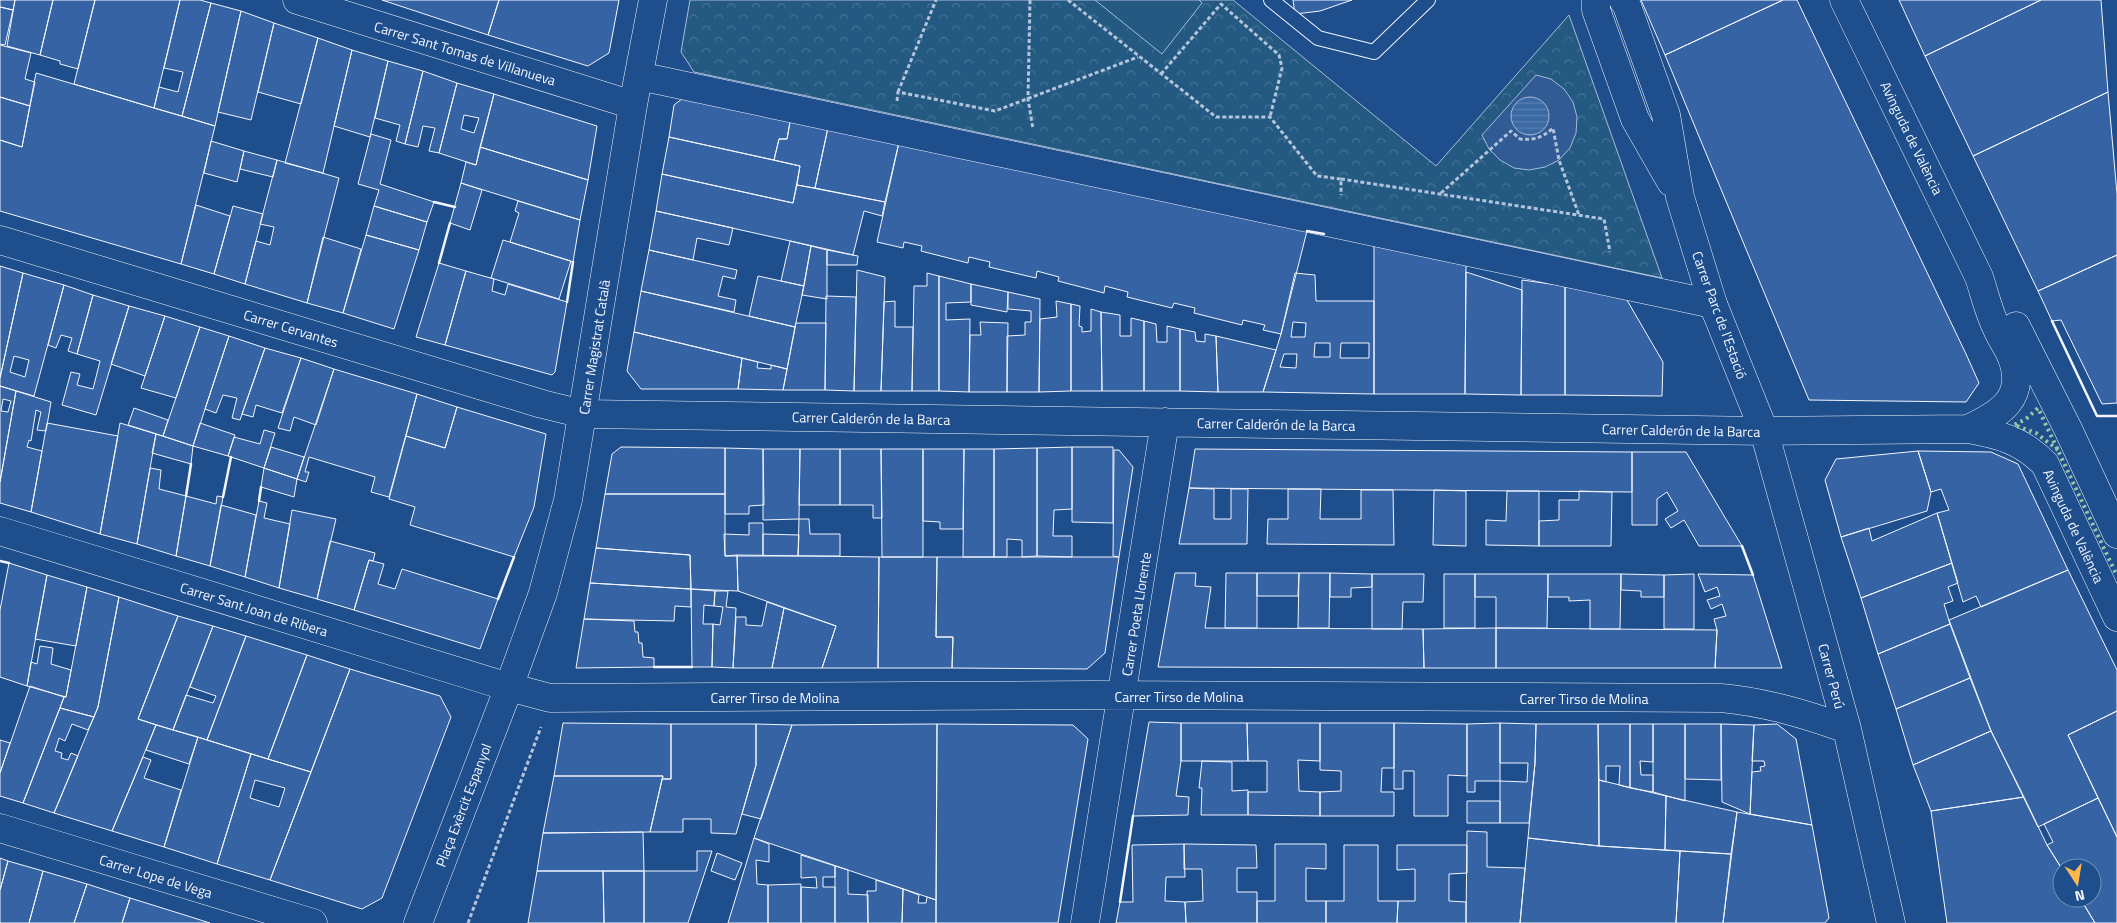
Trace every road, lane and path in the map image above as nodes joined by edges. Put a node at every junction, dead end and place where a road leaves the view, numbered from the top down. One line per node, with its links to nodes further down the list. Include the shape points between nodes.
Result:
1 (297, 0): 16 (street, Carrer Sant Tomas de Villanueva)
2 (653, 0): 13 (street, Carrer Magistrat Català)
3 (936, 0): 14 (path)
4 (1030, 0): 15 (path)
5 (1068, 0): 11 (path)
6 (1270, 0): 7 (lane, via 1318,38 1374,52)
7 (1428, 0)
8 (1596, 0): 22 (street, Carrer Parc de l'Estació, via 1596,10 1635,119)
9 (1622, 0): 22 (street, Carrer Parc de l'Estació, via 1627,6 1666,115)
10 (1844, 0): 26 (street, Avinguda de València)
11 (1139, 56): 12 (path); 15 (path)
12 (1161, 74): 17 (path, via 1216,117); 17 (path, via 1221,4 1279,55 1282,68)
13 (639, 76): 16 (street, Carrer Magistrat Català); 18 (street)
14 (898, 92): 15 (path, via 995,111); 18 (path)
15 (1028, 98): 19 (path)
16 (633, 105): 29 (street, Carrer Magistrat Català)
17 (1270, 117): 20 (path, via 1317,176)
18 (891, 129): 19 (street)
19 (1037, 160): 24 (street)
20 (1342, 179): 21 (path); 24 (path)
21 (1440, 194): 23 (path); 23 (path, via 1511,131 1520,139 1532,140 1544,137 1553,128 1559,160)
22 (1680, 197): 28 (street, Carrer Parc de l'Estació)
23 (1580, 215): 27 (path, via 1604,219)
24 (1342, 224): 27 (street)
25 (0, 240): 29 (street, Carrer Cervantes)
26 (1979, 277): 31 (street, Avinguda de València, via 1991,315 2012,357 2017,375 2016,390 2010,401 1989,419); 34 (street, Avinguda de València, via 2014,322)
27 (1616, 282): 28 (street)
28 (1713, 304): 32 (street, Carrer Parc de l'Estació)
29 (583, 414): 30 (street, Carrer Calderón de la Barca); 36 (street, Carrer Magistrat Català, via 568,500 543,592)
30 (1165, 422): 32 (street, Carrer Calderón de la Barca); 37 (street, Carrer Poeta Llorente)
31 (1968, 430): 32 (street, Carrer Calderón de la Barca); 35 (street, Avinguda de València, via 1998,435 2017,443 2031,450 2045,464)
32 (1764, 431): 38 (street, Carrer Perú)
33 (0, 531): 36 (street, Carrer Sant Joan de Ribera)
34 (2117, 534)
35 (2117, 617)
36 (509, 687): 37 (street, Carrer Tirso de Molina, via 550,698); 41 (street, Plaça Exèrcit Espanyol)
37 (1122, 695): 38 (street, Carrer Tirso de Molina, via 1721,698 1791,710); 42 (street, Carrer Poeta Llorente)
38 (1847, 729): 43 (street, Carrer Perú)
39 (0, 828): 40 (street, Carrer Lope de Vega)
40 (313, 923)
41 (418, 923)
42 (1085, 923)
43 (1891, 923)

